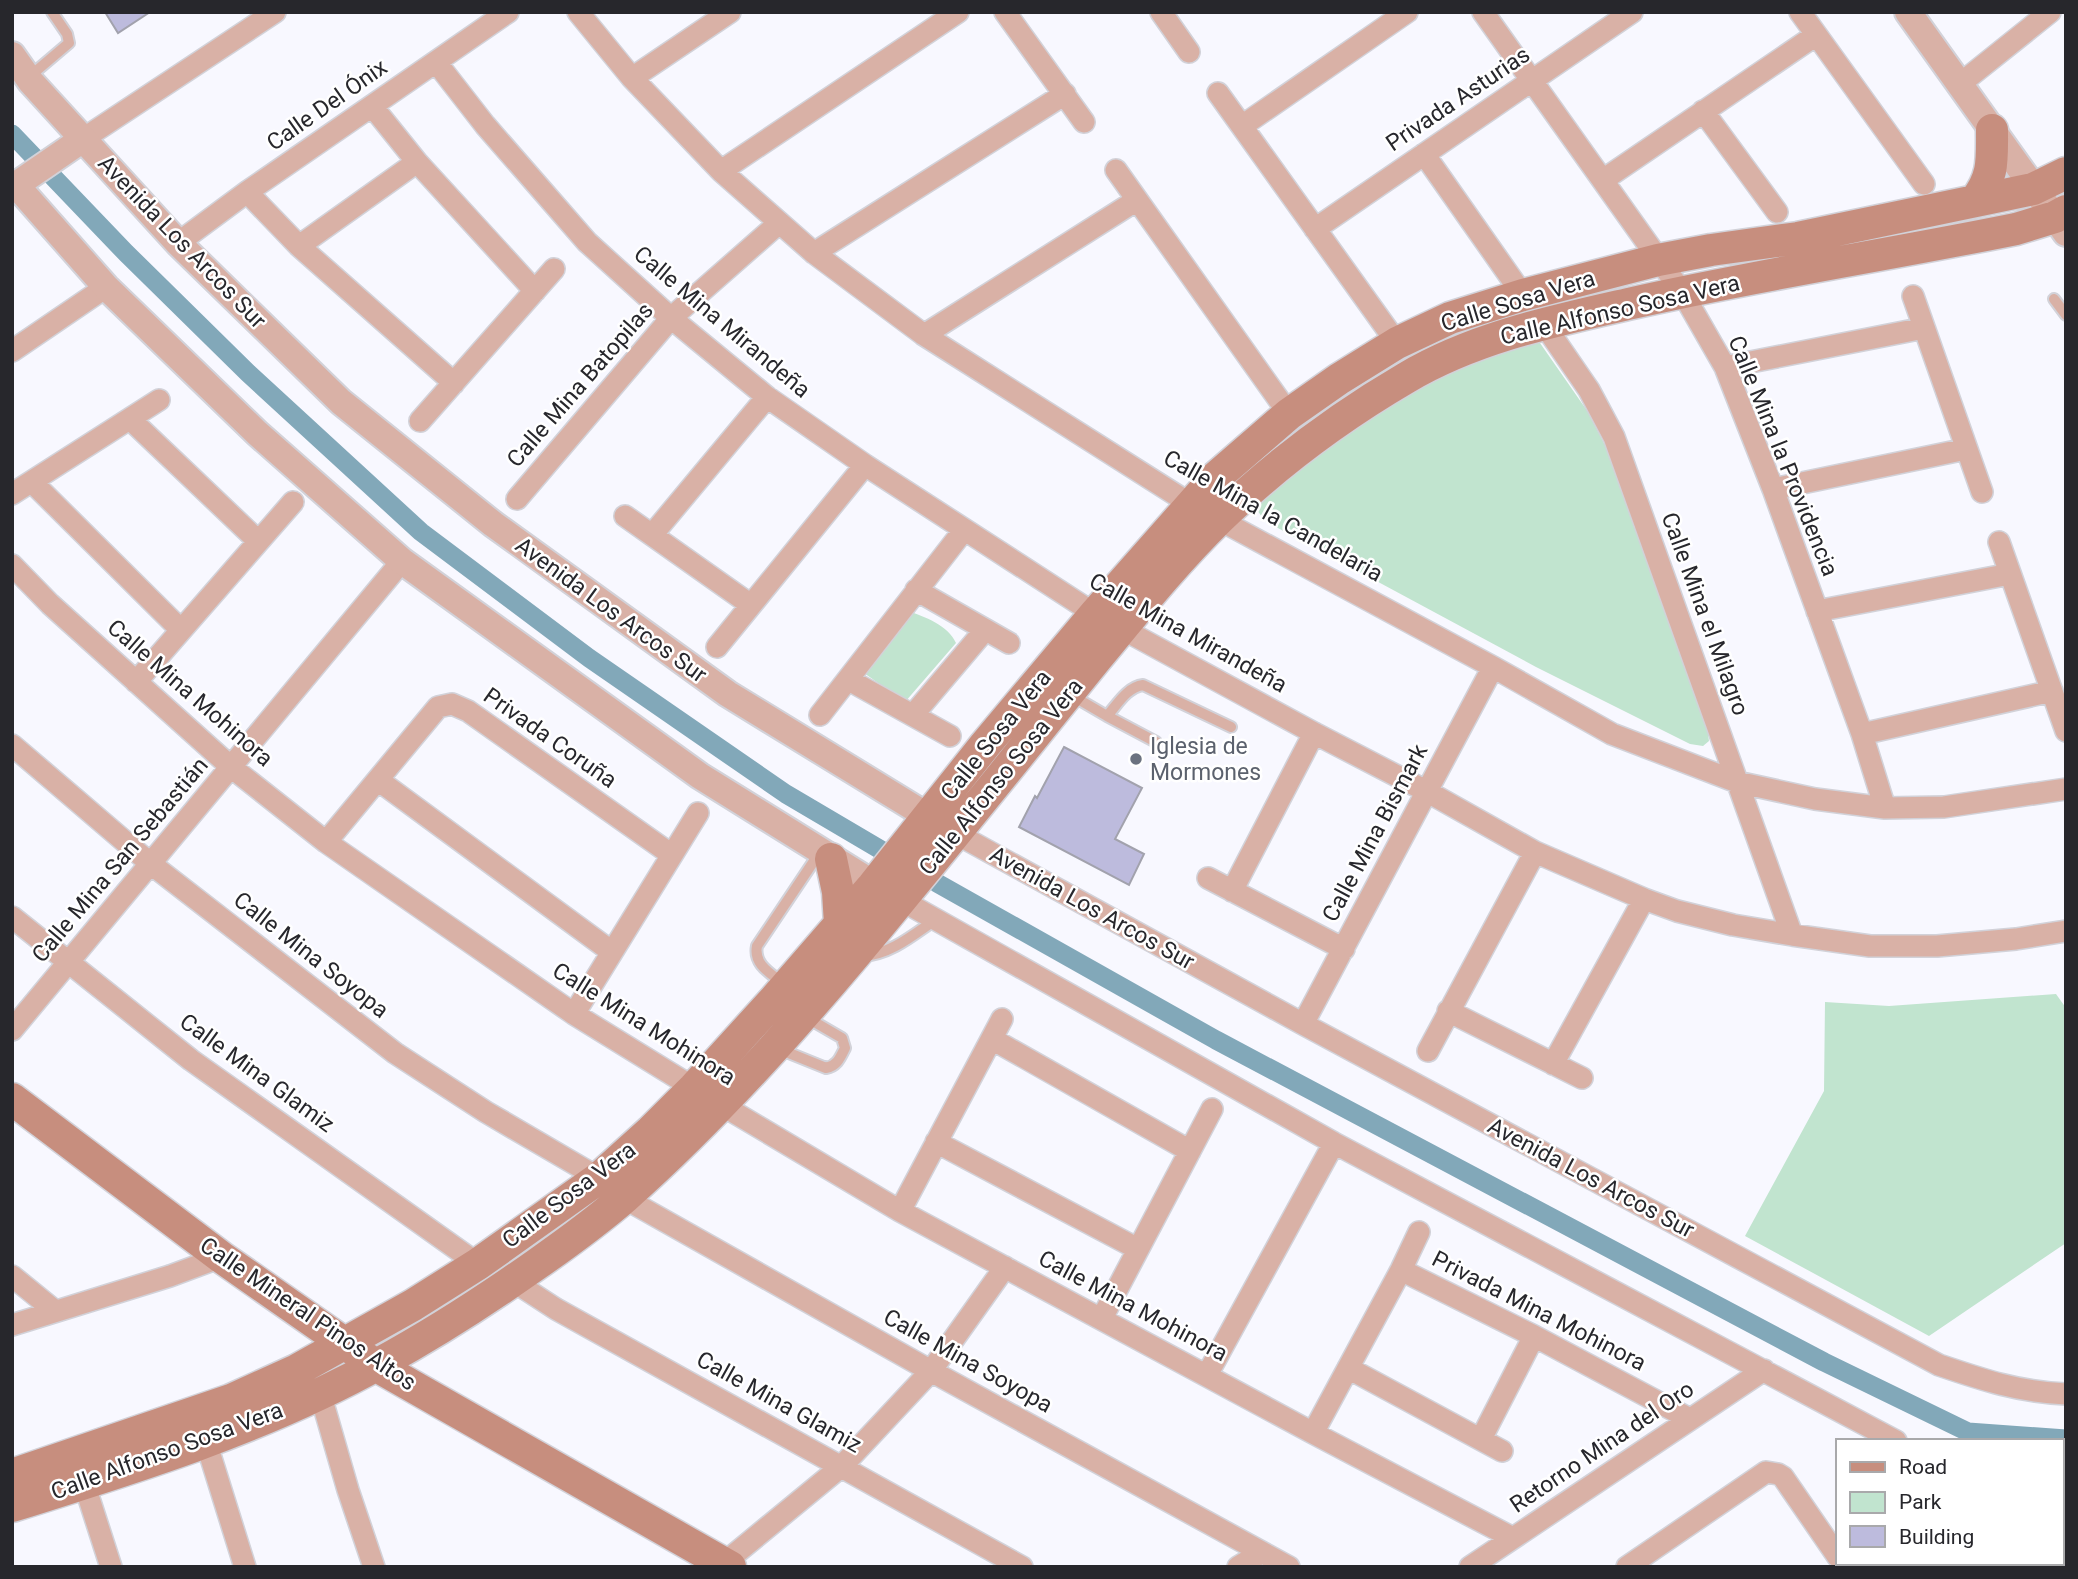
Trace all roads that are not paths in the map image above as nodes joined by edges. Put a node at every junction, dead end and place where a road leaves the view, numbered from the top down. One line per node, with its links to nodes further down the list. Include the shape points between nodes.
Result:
1 (52, 12): 19 (lane, via 69,43)
2 (275, 12): 30 (street)
3 (508, 12): 18 (street, Calle Del Ónix)
4 (578, 12): 20 (street, Calle Mina la Candelaria)
5 (730, 12): 20 (street)
6 (958, 12): 34 (street)
7 (1005, 12): 24 (street)
8 (1407, 12): 28 (street)
9 (1483, 12): 21 (street, Calle Mina la Providencia)
10 (1632, 12): 21 (street, Privada Asturias)
11 (1800, 12): 15 (street)
12 (1908, 12): 22 (street)
13 (2050, 12): 22 (street)
14 (1171, 16): 16 (street)
15 (1816, 35): 26 (street); 38 (street)
16 (1189, 52)
17 (12, 55): 19 (street, Avenida Los Arcos Sur)
18 (436, 62): 25 (street, Calle Del Ónix); 59 (street, Calle Mina Mirandeña, via 587,242)
19 (28, 78): 30 (street, Avenida Los Arcos Sur)
20 (632, 78): 34 (street, Calle Mina la Candelaria)
21 (1532, 80): 31 (street, Privada Asturias); 36 (street, Calle Mina la Providencia)
22 (1959, 84): 29 (street)
23 (1218, 93): 28 (street)
24 (1065, 94): 27 (street); 49 (street)
25 (372, 106): 32 (street); 40 (street, Calle Del Ónix)
26 (1703, 111): 36 (street); 43 (street)
27 (1084, 122)
28 (1242, 126): 46 (street)
29 (1992, 130): 39 (street); 42 (main road, via 1990,175)
30 (74, 145): 37 (street); 47 (street, Avenida Los Arcos Sur)
31 (1424, 154): 46 (street, Privada Asturias); 55 (street)
32 (417, 162): 48 (street); 53 (street)
33 (1116, 170): 41 (street)
34 (721, 171): 45 (street, Calle Mina la Candelaria)
35 (2066, 173): 39 (main road, Calle Sosa Vera)
36 (1603, 180): 50 (street, Calle Mina la Providencia)
37 (18, 182): 52 (street)
38 (1924, 184)
39 (2033, 189): 42 (main road, Calle Sosa Vera); 44 (street)
40 (247, 192): 47 (street, Calle Del Ónix); 48 (street)
41 (1137, 200): 62 (street); 69 (street)
42 (1975, 201): 50 (main road, Calle Sosa Vera, via 1798,238)
43 (1777, 212)
44 (2062, 220): 54 (main road, Calle Alfonso Sosa Vera)
45 (779, 223): 49 (street, Calle Mina la Candelaria); 59 (street, Calle Mina Batopilas)
46 (1315, 229): 63 (street)
47 (178, 243): 120 (street, Avenida Los Arcos Sur, via 341,402 492,524 729,694)
48 (299, 246): 66 (street)
49 (814, 253): 62 (street, Calle Mina la Candelaria)
50 (1658, 260): 54 (street, Calle Mina la Providencia); 55 (main road, Calle Sosa Vera)
51 (554, 269): 53 (street)
52 (106, 287): 64 (street); 87 (street, via 257,433)
53 (535, 291): 66 (street)
54 (1682, 292): 60 (main road, Calle Alfonso Sosa Vera); 65 (street, Calle Mina la Providencia)
55 (1523, 295): 63 (main road, Calle Sosa Vera, via 1450,318)
56 (1913, 296): 61 (street)
57 (2054, 299): 58 (lane)
58 (2066, 315)
59 (671, 318): 67 (street, Calle Mina Mirandeña); 78 (street, Calle Mina Batopilas)
60 (1543, 323): 82 (main road, Calle Alfonso Sosa Vera, via 1411,374 1272,472); 115 (street, Calle Mina el Milagro, via 1614,438)
61 (1924, 328): 65 (street); 72 (street)
62 (924, 335): 80 (street, Calle Mina la Candelaria)
63 (1397, 343): 69 (main road, Calle Sosa Vera)
64 (12, 351)
65 (1725, 367): 75 (street, Calle Mina la Providencia)
66 (454, 383): 71 (street)
67 (767, 397): 73 (street, Calle Mina Mirandeña); 84 (street)
68 (159, 400): 70 (street)
69 (1289, 414): 80 (main road, Calle Sosa Vera, via 1215,478)
70 (130, 419): 74 (street); 85 (street)
71 (420, 421)
72 (1966, 449): 75 (street); 76 (street)
73 (865, 465): 83 (street, Calle Mina Mirandeña); 91 (street)
74 (32, 482): 77 (street); 94 (street)
75 (1773, 489): 92 (street, Calle Mina la Providencia)
76 (1982, 492)
77 (12, 494)
78 (517, 499)
79 (293, 502): 85 (street)
80 (1192, 505): 82 (street, Calle Mina la Candelaria); 93 (main road, Calle Sosa Vera)
81 (625, 516): 84 (street)
82 (1219, 519): 93 (main road, Calle Alfonso Sosa Vera); 98 (street, Calle Mina la Candelaria)
83 (964, 530): 90 (street); 93 (street, Calle Mina Mirandeña)
84 (652, 535): 91 (street)
85 (258, 541): 94 (street)
86 (1999, 542): 89 (street)
87 (402, 561): 113 (street, Calle Mina San Sebastián); 124 (street, via 700,776)
88 (12, 565): 100 (street, Calle Mina Mohinora)
89 (2010, 573): 92 (street); 101 (street)
90 (916, 590): 95 (street); 99 (street)
91 (751, 605): 97 (street)
92 (1817, 611): 109 (street, Calle Mina la Providencia)
93 (1108, 621): 102 (main road, Calle Alfonso Sosa Vera); 108 (street, Calle Mina Mirandeña); 120 (main road, Calle Sosa Vera, via 985,746)
94 (181, 630): 100 (street)
95 (985, 630): 96 (street); 104 (street)
96 (1009, 643)
97 (717, 647)
98 (1493, 667): 115 (street, Calle Mina la Candelaria, via 1612,734); 117 (street, Calle Mina Bismark)
99 (849, 680): 103 (street); 104 (street)
100 (136, 682): 113 (street, Calle Mina Mohinora)
101 (2052, 691): 107 (street); 109 (street)
102 (1069, 693): 105 (lane); 120 (main road, Calle Alfonso Sosa Vera)
103 (820, 715)
104 (913, 715): 110 (street)
105 (1107, 716): 106 (lane, via 1130,690 1143,685); 111 (lane)
106 (1231, 727)
107 (2066, 731)
108 (1314, 733): 117 (street, Calle Mina Mirandeña); 127 (street)
109 (1862, 734): 118 (street, Calle Mina la Providencia)
110 (950, 736)
111 (1156, 742)
112 (12, 744): 125 (street, Calle Mina Soyopa)
113 (231, 767): 121 (street, Calle Mina Mohinora); 125 (street, Calle Mina San Sebastián)
114 (378, 780): 121 (street, Privada Coruña); 123 (street, Privada Coruña, via 438,706 452,704); 136 (street)
115 (1737, 782): 118 (street, Calle Mina la Candelaria); 134 (street, Calle Mina el Milagro)
116 (2066, 789): 118 (street, Calle Mina la Candelaria, via 1944,807)
117 (1428, 792): 122 (street, Calle Mina Mirandeña); 135 (street, Calle Mina Bismark)
118 (1885, 808)
119 (698, 813): 123 (street)
120 (942, 825): 128 (main road, Calle Sosa Vera); 144 (street, Avenida Los Arcos Sur)
121 (326, 842): 141 (street, Calle Mina Mohinora)
122 (1535, 852): 129 (street, Calle Mina Mirandeña); 140 (street)
123 (672, 855): 136 (street)
124 (826, 855): 128 (street); 132 (main road); 139 (lane, via 757,946 760,964)
125 (150, 864): 138 (street, Calle Mina San Sebastián); 157 (street, Calle Mina Soyopa, via 395,1053)
126 (1208, 878): 127 (street)
127 (1232, 891): 135 (street)
128 (887, 893): 131 (street); 132 (main road, Calle Sosa Vera); 137 (main road, Calle Alfonso Sosa Vera)
129 (1644, 899): 134 (street, Calle Mina Mirandeña, via 1732,925); 149 (street)
130 (12, 917): 138 (street, Calle Mina Glamiz)
131 (935, 920): 137 (lane, via 891,950); 155 (street)
132 (841, 924): 139 (main road, Calle Sosa Vera)
133 (2066, 931): 134 (street, Calle Mina Mirandeña, via 1937,946 1870,946)
134 (1791, 935)
135 (1343, 949): 144 (street, Calle Mina Bismark)
136 (612, 952): 141 (street)
137 (853, 956): 142 (main road, Calle Alfonso Sosa Vera)
138 (69, 962): 145 (street, Calle Mina San Sebastián); 163 (street, Calle Mina Glamiz, via 191,1060)
139 (786, 986): 151 (main road, Calle Sosa Vera)
140 (1448, 1011): 148 (street); 149 (street)
141 (574, 1014): 151 (street, Calle Mina Mohinora)
142 (802, 1015): 147 (main road, Calle Alfonso Sosa Vera); 147 (lane, via 842,1038 845,1048 837,1062 826,1068)
143 (1002, 1019): 146 (street)
144 (1303, 1024): 179 (street, Avenida Los Arcos Sur, via 1939,1365 1997,1385)
145 (12, 1030)
146 (992, 1039): 154 (street); 156 (street)
147 (774, 1046): 151 (main road, Calle Alfonso Sosa Vera)
148 (1427, 1051)
149 (1553, 1064): 150 (street)
150 (1582, 1078)
151 (707, 1096): 157 (main road, Calle Sosa Vera, via 651,1131); 158 (main road, Calle Alfonso Sosa Vera); 159 (street, Calle Mina Mohinora)
152 (12, 1099): 162 (main road, Calle Mineral Pinos Altos)
153 (1212, 1109): 156 (street)
154 (936, 1142): 159 (street); 161 (street)
155 (1335, 1143): 175 (street); 177 (street)
156 (1190, 1151): 161 (street)
157 (599, 1178): 163 (main road, Calle Sosa Vera)
158 (624, 1198): 167 (main road, Calle Alfonso Sosa Vera); 176 (street, Calle Mina Soyopa)
159 (901, 1211): 164 (street, Calle Mina Mohinora)
160 (1419, 1232): 165 (street)
161 (1139, 1249): 169 (street)
162 (221, 1257): 168 (street); 172 (main road, Calle Mineral Pinos Altos)
163 (478, 1264): 172 (main road, Calle Sosa Vera)
164 (1005, 1267): 169 (street, Calle Mina Mohinora); 176 (street)
165 (1401, 1269): 171 (street, Privada Mina Mohinora); 174 (street)
166 (12, 1276): 168 (street)
167 (513, 1281): 173 (main road, Calle Alfonso Sosa Vera); 186 (street, Calle Mina Glamiz)
168 (55, 1311): 170 (street)
169 (1102, 1318): 177 (street, Calle Mina Mohinora)
170 (12, 1325)
171 (1534, 1336): 180 (street, Privada Mina Mohinora); 182 (street)
172 (344, 1344): 173 (main road, Calle Mineral Pinos Altos); 187 (main road, Calle Sosa Vera, via 231,1399)
173 (376, 1366): 178 (main road, Calle Alfonso Sosa Vera); 193 (main road, Calle Mineral Pinos Altos)
174 (1348, 1368): 181 (street); 182 (street)
175 (1764, 1370): 180 (street, Retorno Mina del Oro); 183 (street)
176 (931, 1371): 186 (street); 191 (street, Calle Mina Soyopa)
177 (1207, 1375): 181 (street, Calle Mina Mohinora)
178 (320, 1393): 184 (main road, Calle Alfonso Sosa Vera); 196 (street)
179 (2066, 1394)
180 (1690, 1419): 190 (street, Retorno Mina del Oro)
181 (1313, 1433): 190 (street, Calle Mina Mohinora)
182 (1481, 1439): 185 (street)
183 (1892, 1439)
184 (205, 1442): 188 (main road, Calle Alfonso Sosa Vera); 195 (street)
185 (1502, 1451)
186 (842, 1466): 193 (street); 197 (street, Calle Mina Glamiz)
187 (12, 1475)
188 (84, 1483): 189 (main road, Calle Alfonso Sosa Vera); 194 (street)
189 (12, 1506)
190 (1513, 1538): 200 (street, Retorno Mina del Oro)
191 (1261, 1553): 198 (street); 199 (street, Calle Mina Soyopa)
192 (1836, 1554): 201 (street, via 1783,1477 1766,1472)
193 (727, 1565)
194 (111, 1567)
195 (245, 1567)
196 (374, 1567)
197 (1022, 1567)
198 (1238, 1567)
199 (1289, 1567)
200 (1470, 1567)
201 (1627, 1567)

